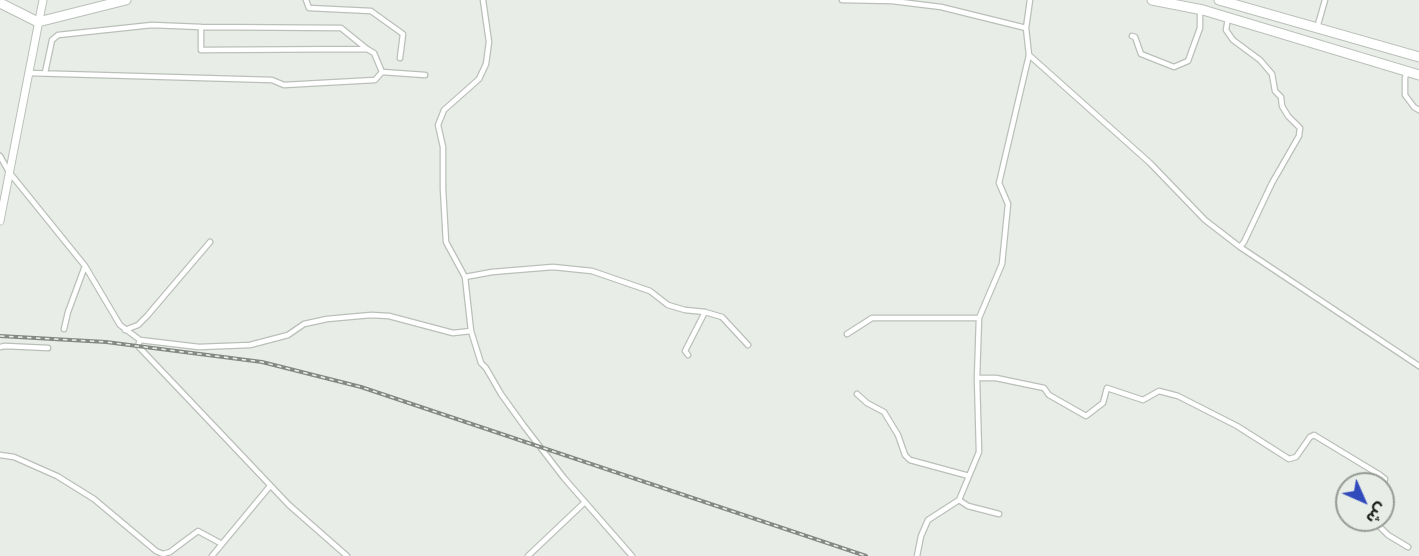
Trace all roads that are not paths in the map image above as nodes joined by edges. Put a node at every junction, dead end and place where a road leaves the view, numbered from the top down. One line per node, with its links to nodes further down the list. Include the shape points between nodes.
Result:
1 (43, 0): 13 (main road)
2 (126, 0): 13 (highway)
3 (306, 0): 21 (street, via 309,8 371,11 403,34)
4 (483, 0): 35 (street, via 489,42 486,64 479,79 444,110 438,125 443,147 446,242)
5 (842, 0): 15 (street, via 941,7)
6 (1030, 0): 15 (street)
7 (1152, 0): 11 (highway)
8 (1219, 0): 16 (highway)
9 (1325, 0): 16 (street)
10 (0, 3): 13 (highway)
11 (1200, 9): 12 (highway); 17 (street, via 1200,28 1188,61 1174,67 1141,54)
12 (1228, 18): 22 (highway); 33 (street, via 1226,30 1272,74 1282,106 1300,128)
13 (38, 22): 24 (main road)
14 (201, 27): 18 (street, via 341,28); 18 (street, via 201,50); 25 (street, via 152,25 58,35 52,40)
15 (1026, 28): 19 (street)
16 (1317, 28): 20 (highway)
17 (1132, 36)
18 (367, 49): 23 (street, via 374,53)
19 (1029, 55): 33 (street, via 1150,163 1205,220); 37 (street, via 999,183 1008,204 1002,264)
20 (1419, 57)
21 (400, 58)
22 (1407, 71): 27 (highway); 28 (street, via 1406,95)
23 (382, 72): 25 (street, via 375,80 284,85 272,80); 26 (street)
24 (28, 73): 25 (street); 30 (main road)
25 (45, 73)
26 (425, 75)
27 (1419, 75)
28 (1419, 110)
29 (0, 157): 30 (street)
30 (9, 172): 31 (main road); 34 (street)
31 (0, 221)
32 (210, 242): 39 (street, via 147,316)
33 (1240, 246): 47 (street)
34 (85, 266): 38 (street); 39 (street)
35 (465, 277): 36 (street, via 575,268 650,291 668,305); 40 (street)
36 (705, 312): 43 (street, via 722,317); 46 (street, via 685,351)
37 (979, 318): 41 (street, via 872,318); 48 (street)
38 (64, 329)
39 (125, 330): 42 (street)
40 (471, 331): 42 (street, via 453,333 371,315 304,324 288,335 250,345 199,347); 55 (street, via 481,363 501,394)
41 (847, 334)
42 (140, 340): 53 (street, via 138,346)
43 (748, 345)
44 (0, 347): 45 (street)
45 (48, 348)
46 (688, 355)
47 (1419, 366)
48 (977, 378): 51 (street, via 1044,388 1049,395 1086,416 1103,403 1107,388 1143,400 1159,391 1178,396 1237,426 1289,459 1296,457 1314,435); 52 (street, via 979,452)
49 (857, 394): 52 (street, via 884,412 910,460)
50 (0, 455): 58 (street, via 14,457 94,499 163,554 198,531)
51 (1375, 472)
52 (969, 476): 54 (street)
53 (270, 486): 58 (street); 61 (street)
54 (958, 500): 56 (street); 64 (street, via 928,519)
55 (585, 502): 62 (street); 63 (street)
56 (999, 514)
57 (1385, 532): 59 (street)
58 (222, 544): 60 (street)
59 (1408, 547)
60 (212, 556)
61 (348, 556)
62 (528, 556)
63 (632, 556)
64 (917, 556)

